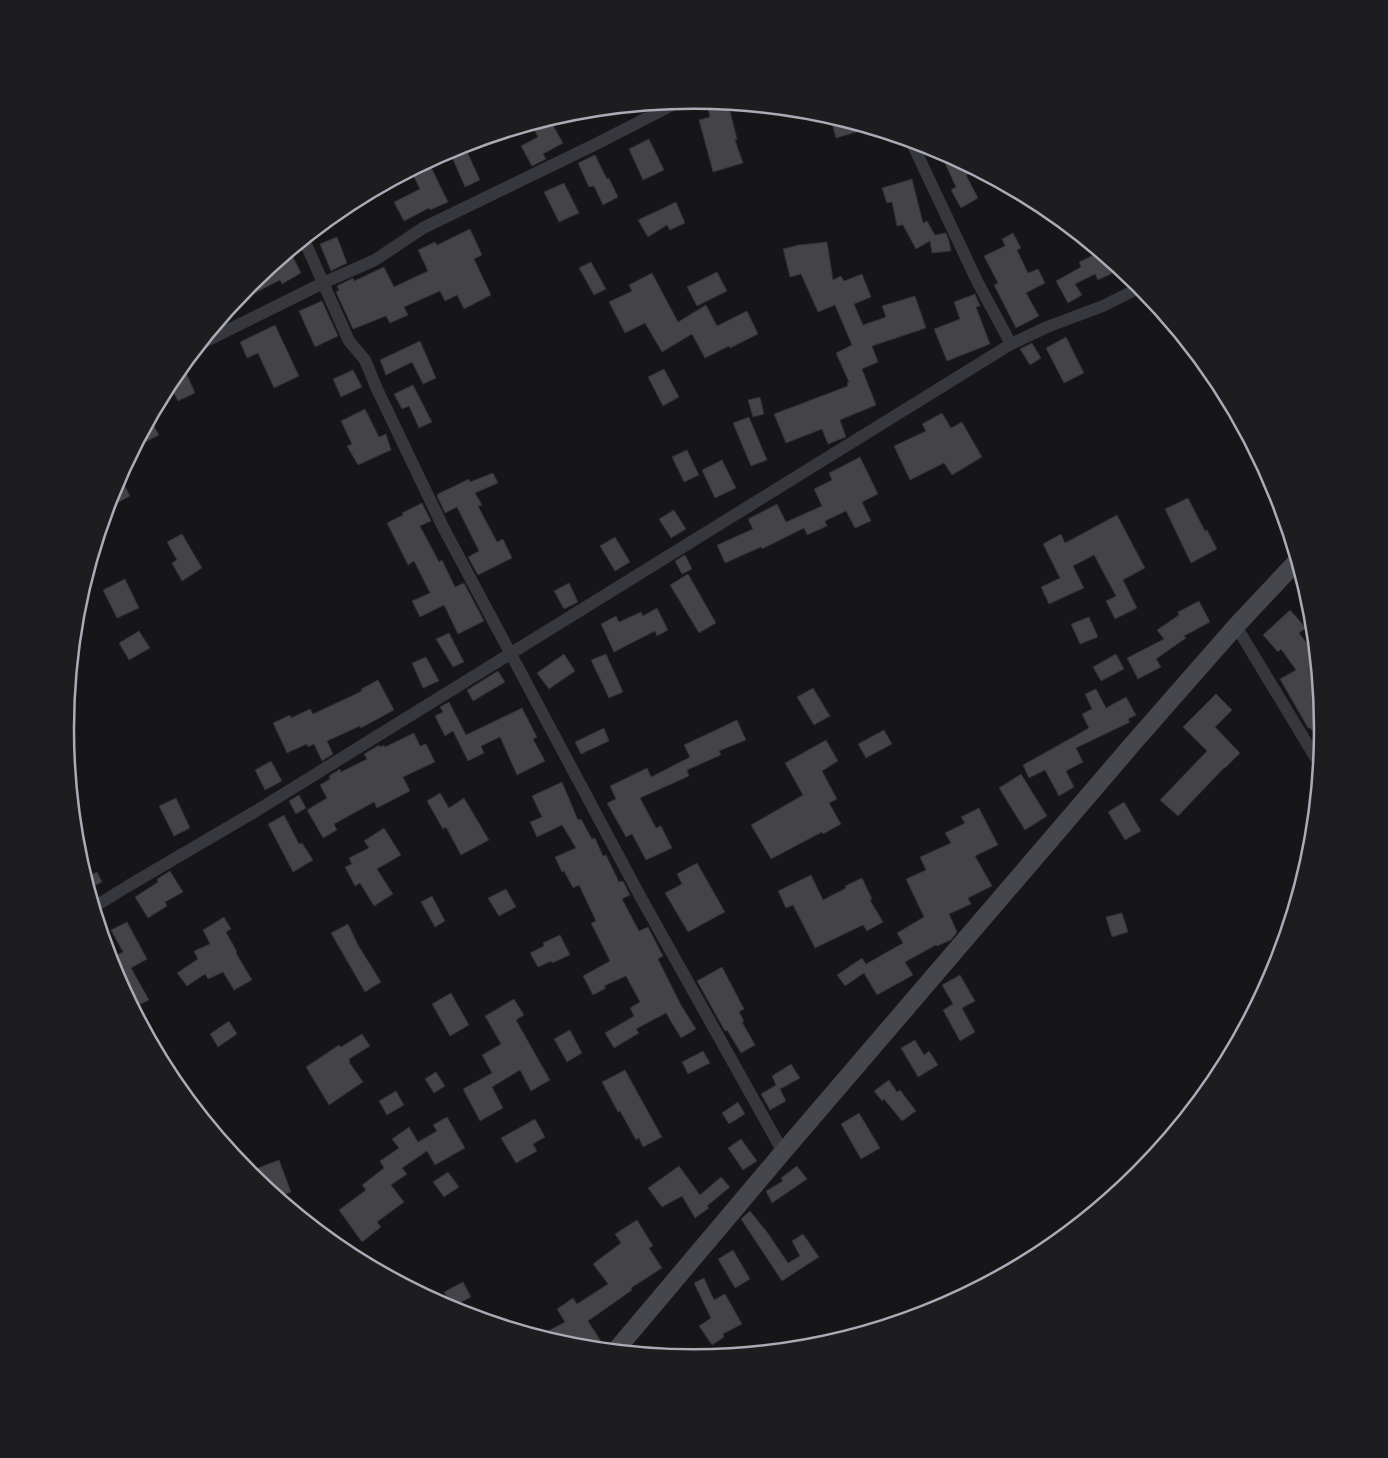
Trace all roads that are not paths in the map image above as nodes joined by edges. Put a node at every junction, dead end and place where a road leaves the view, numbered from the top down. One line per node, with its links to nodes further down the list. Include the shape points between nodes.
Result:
1 (663, 110): 4 (street, via 422,228 375,260)
2 (915, 150): 7 (street, via 978,283)
3 (306, 245): 4 (street)
4 (323, 283): 6 (street); 10 (street, via 349,341 365,360 443,526)
5 (1134, 291): 7 (street)
6 (213, 337)
7 (1011, 344): 10 (street)
8 (1292, 566): 9 (street)
9 (1236, 626): 11 (street); 13 (street)
10 (512, 653): 12 (street); 13 (street, via 640,896)
11 (1313, 753)
12 (100, 904)
13 (783, 1152): 14 (street)
14 (620, 1345)

